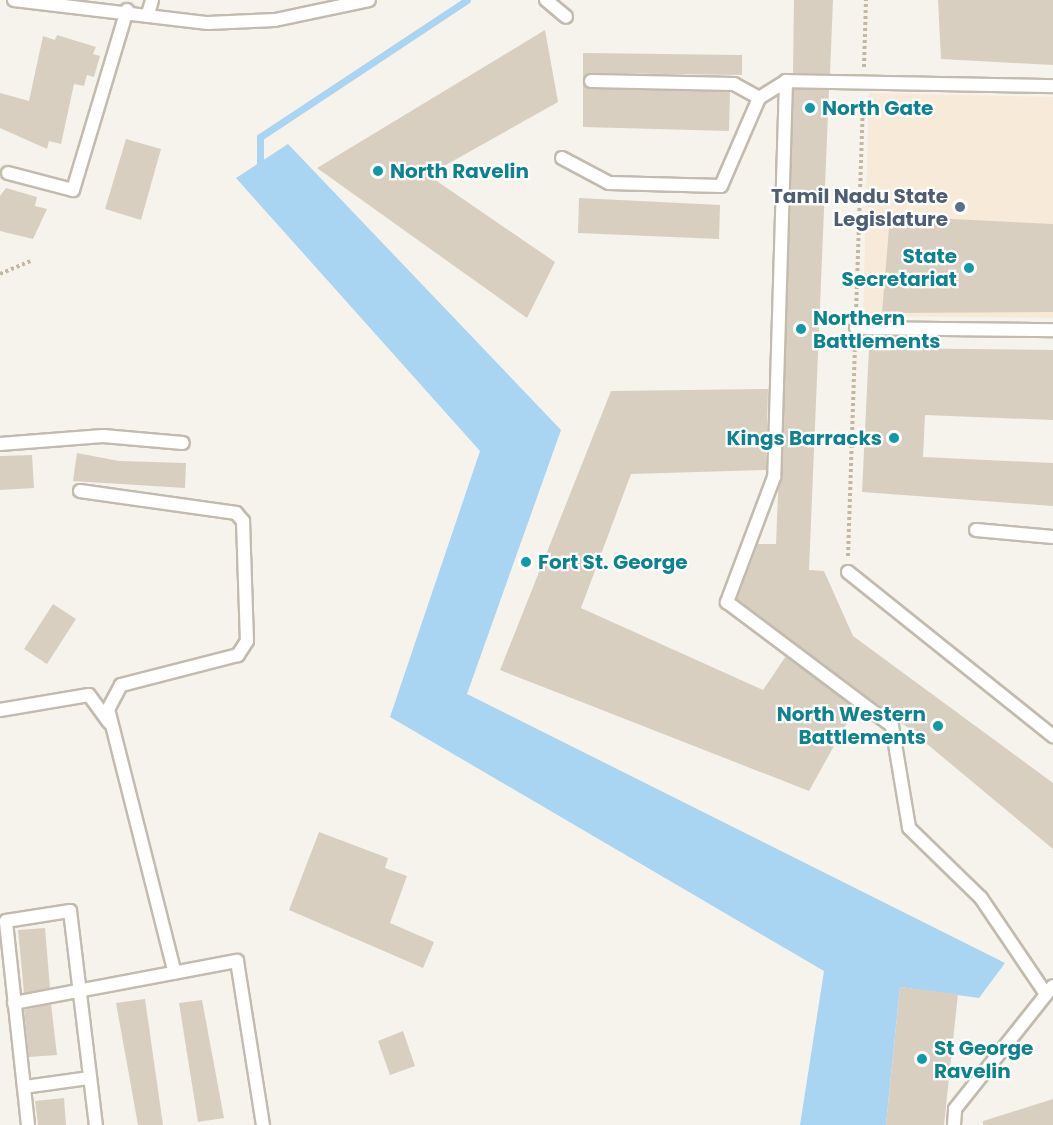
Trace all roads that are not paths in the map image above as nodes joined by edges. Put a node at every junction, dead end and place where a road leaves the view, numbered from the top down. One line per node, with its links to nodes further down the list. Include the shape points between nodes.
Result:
1 (14, 0): 5 (lane)
2 (152, 0): 6 (lane)
3 (369, 0): 6 (lane, via 275,20 208,23)
4 (546, 0): 7 (lane)
5 (127, 10): 6 (lane); 13 (lane, via 73,190)
6 (148, 14)
7 (566, 17)
8 (591, 81): 11 (lane, via 734,84)
9 (786, 81): 10 (lane, via 864,79); 11 (lane); 26 (lane, via 774,477 727,602 892,726 909,828 981,898)
10 (1053, 86)
11 (759, 98): 12 (lane, via 721,186 609,183)
12 (562, 158)
13 (8, 173)
14 (856, 328): 15 (lane)
15 (1053, 330)
16 (183, 443): 17 (lane, via 103,436)
17 (0, 444)
18 (80, 491): 23 (lane, via 236,513 243,521 247,641 238,655 224,661 121,685 108,709)
19 (976, 530): 20 (lane)
20 (1053, 537)
21 (848, 572): 24 (lane)
22 (0, 710): 23 (lane, via 89,695)
23 (117, 734): 25 (lane)
24 (1053, 736)
25 (175, 973): 27 (lane); 33 (lane, via 237,960)
26 (1050, 990): 34 (lane, via 955,1109)
27 (79, 993): 28 (lane); 28 (lane, via 70,911 6,921); 29 (lane)
28 (14, 1003): 30 (lane)
29 (89, 1078): 30 (lane); 32 (lane)
30 (24, 1087): 31 (lane)
31 (28, 1125)
32 (96, 1125)
33 (263, 1125)
34 (954, 1125)

